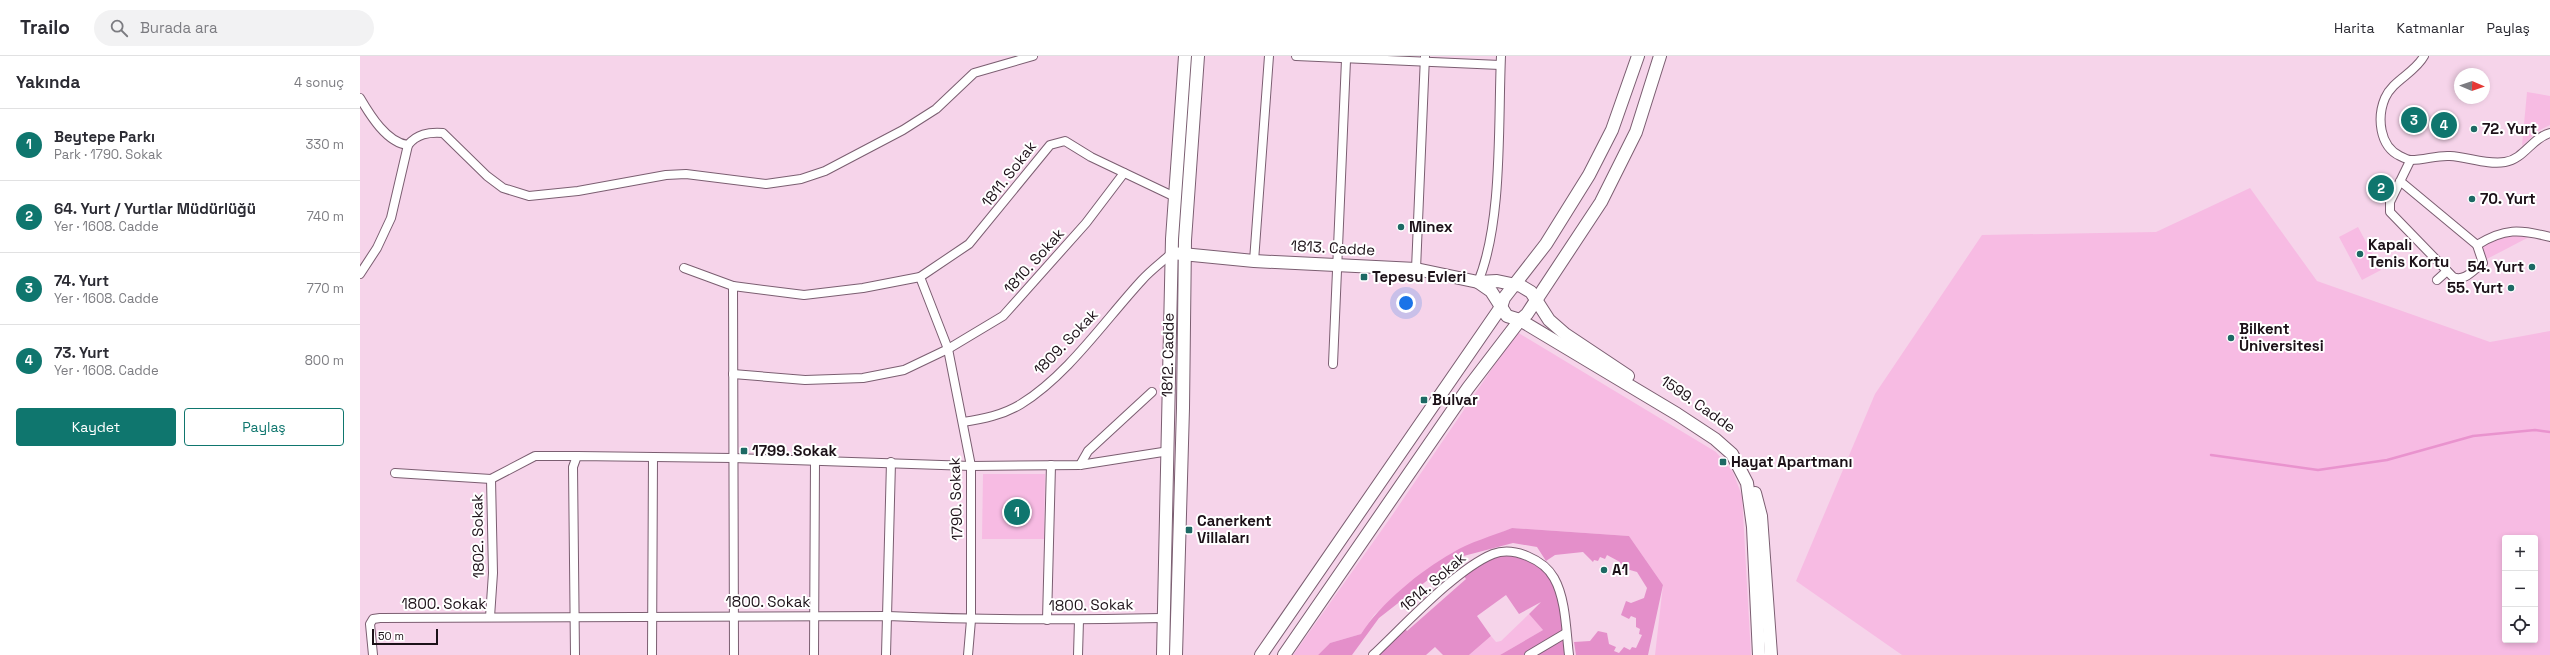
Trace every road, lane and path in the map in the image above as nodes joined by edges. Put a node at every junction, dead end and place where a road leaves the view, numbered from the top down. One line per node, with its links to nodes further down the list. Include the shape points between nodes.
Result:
1 (1033, 56): 15 (street, via 974,73 936,110 825,172 801,179 766,184 686,174 666,175 578,191 529,196 498,184 442,133 430,132 414,138)
2 (1185, 56): 19 (street, 1812. Cadde)
3 (1198, 56): 23 (street, 1812. Cadde)
4 (1269, 56): 24 (street)
5 (1296, 56): 11 (street)
6 (1501, 56): 12 (street)
7 (1638, 56): 34 (street, via 1612,130 1589,175)
8 (1660, 56): 35 (street, via 1636,132 1604,195)
9 (2424, 56): 16 (street, via 2393,86 2381,109 2380,124 2389,148)
10 (1425, 59): 11 (street); 12 (street); 27 (street)
11 (1346, 60): 25 (street)
12 (1500, 66): 32 (street, via 1494,210 1485,266)
13 (360, 98): 15 (street, via 371,117 399,144)
14 (2550, 133): 16 (street, via 2538,139 2523,153 2505,162 2441,155)
15 (408, 145): 29 (street, via 391,218 377,248)
16 (2410, 161): 18 (street)
17 (1124, 173): 19 (street, 1811. Sokak); 30 (street, 1811. Sokak, via 1091,158 1065,141 1050,145 969,244); 38 (street, 1810. Sokak, via 1086,223 1003,316)
18 (2400, 181): 21 (street); 28 (street, via 2390,202 2390,212)
19 (1175, 196): 22 (street, 1812. Cadde)
20 (2546, 236): 21 (street, via 2521,230 2492,236)
21 (2477, 245): 28 (street, via 2482,263 2465,278 2459,280)
22 (1172, 253): 23 (street, 1813. Cadde); 42 (street, 1809. Sokak, via 1144,278 1076,356 1041,388 1021,404 992,417); 43 (street, 1812. Cadde)
23 (1185, 256): 24 (street, 1813. Cadde); 61 (street, 1812. Cadde)
24 (1254, 261): 25 (street, 1813. Cadde)
25 (1337, 264): 27 (street, 1813. Cadde); 39 (street)
26 (684, 268): 33 (street)
27 (1416, 269): 32 (street, 1813. Cadde)
28 (2447, 271): 31 (street)
29 (360, 274)
30 (920, 277): 33 (street, via 864,288 804,295); 38 (street, 1790. Sokak)
31 (2438, 280)
32 (1478, 282): 34 (street, 1813. Cadde, via 1492,281); 36 (street, 1813. Cadde, via 1491,291)
33 (732, 286): 40 (street)
34 (1516, 286): 35 (street, via 1526,288); 36 (street, via 1504,298)
35 (1536, 299): 37 (street); 82 (street, 1599. Cadde, via 1549,320 1565,334 1718,434 1737,452 1751,478 1761,516)
36 (1501, 307): 37 (street, via 1507,316); 76 (street)
37 (1520, 320): 77 (street, via 1468,388); 81 (street, 1599. Cadde, via 1677,414 1715,439 1732,454 1747,483 1753,527)
38 (948, 349): 40 (street, 1810. Sokak, via 904,370 863,378 805,380); 42 (street, 1790. Sokak)
39 (1333, 364)
40 (733, 374): 46 (street)
41 (1152, 392): 50 (street, via 1088,452)
42 (963, 422): 51 (street, 1790. Sokak)
43 (1169, 451): 50 (street); 60 (street, 1812. Cadde)
44 (577, 456): 45 (street); 53 (street, via 535,456); 58 (street, via 573,467)
45 (653, 457): 46 (street); 59 (street)
46 (732, 458): 47 (street); 54 (street)
47 (815, 461): 48 (street); 55 (street)
48 (891, 462): 51 (street); 56 (street)
49 (1051, 465): 50 (street); 51 (street); 63 (street)
50 (1080, 465)
51 (971, 466): 62 (street, 1790. Sokak)
52 (395, 473): 53 (street)
53 (491, 479): 57 (street, 1802. Sokak, via 493,573)
54 (735, 616): 55 (street, 1800. Sokak); 59 (street, 1800. Sokak); 69 (street)
55 (815, 616): 56 (street, 1800. Sokak); 70 (street)
56 (888, 616): 62 (street, 1800. Sokak); 71 (street)
57 (490, 618): 58 (street, 1800. Sokak); 66 (street, 1800. Sokak, via 373,619 369,632)
58 (575, 618): 59 (street, 1800. Sokak); 67 (street)
59 (651, 618): 68 (street)
60 (1162, 618): 61 (street); 64 (street, 1800. Sokak); 74 (street, 1812. Cadde)
61 (1178, 618): 75 (street, 1812. Cadde)
62 (971, 620): 63 (street, 1800. Sokak); 72 (street, 1790. Sokak)
63 (1047, 620): 64 (street, 1800. Sokak)
64 (1079, 620): 73 (street)
65 (1566, 633): 78 (street, 1614. Sokak, via 1560,596 1554,578 1538,561 1517,553 1495,553 1472,564); 79 (street); 80 (street, 1614. Sokak)
66 (373, 655)
67 (575, 655)
68 (652, 655)
69 (734, 655)
70 (814, 655)
71 (886, 655)
72 (968, 655)
73 (1078, 655)
74 (1163, 655)
75 (1176, 655)
76 (1262, 655)
77 (1284, 655)
78 (1373, 655)
79 (1529, 655)
80 (1569, 655)
81 (1759, 655)
82 (1771, 655)

